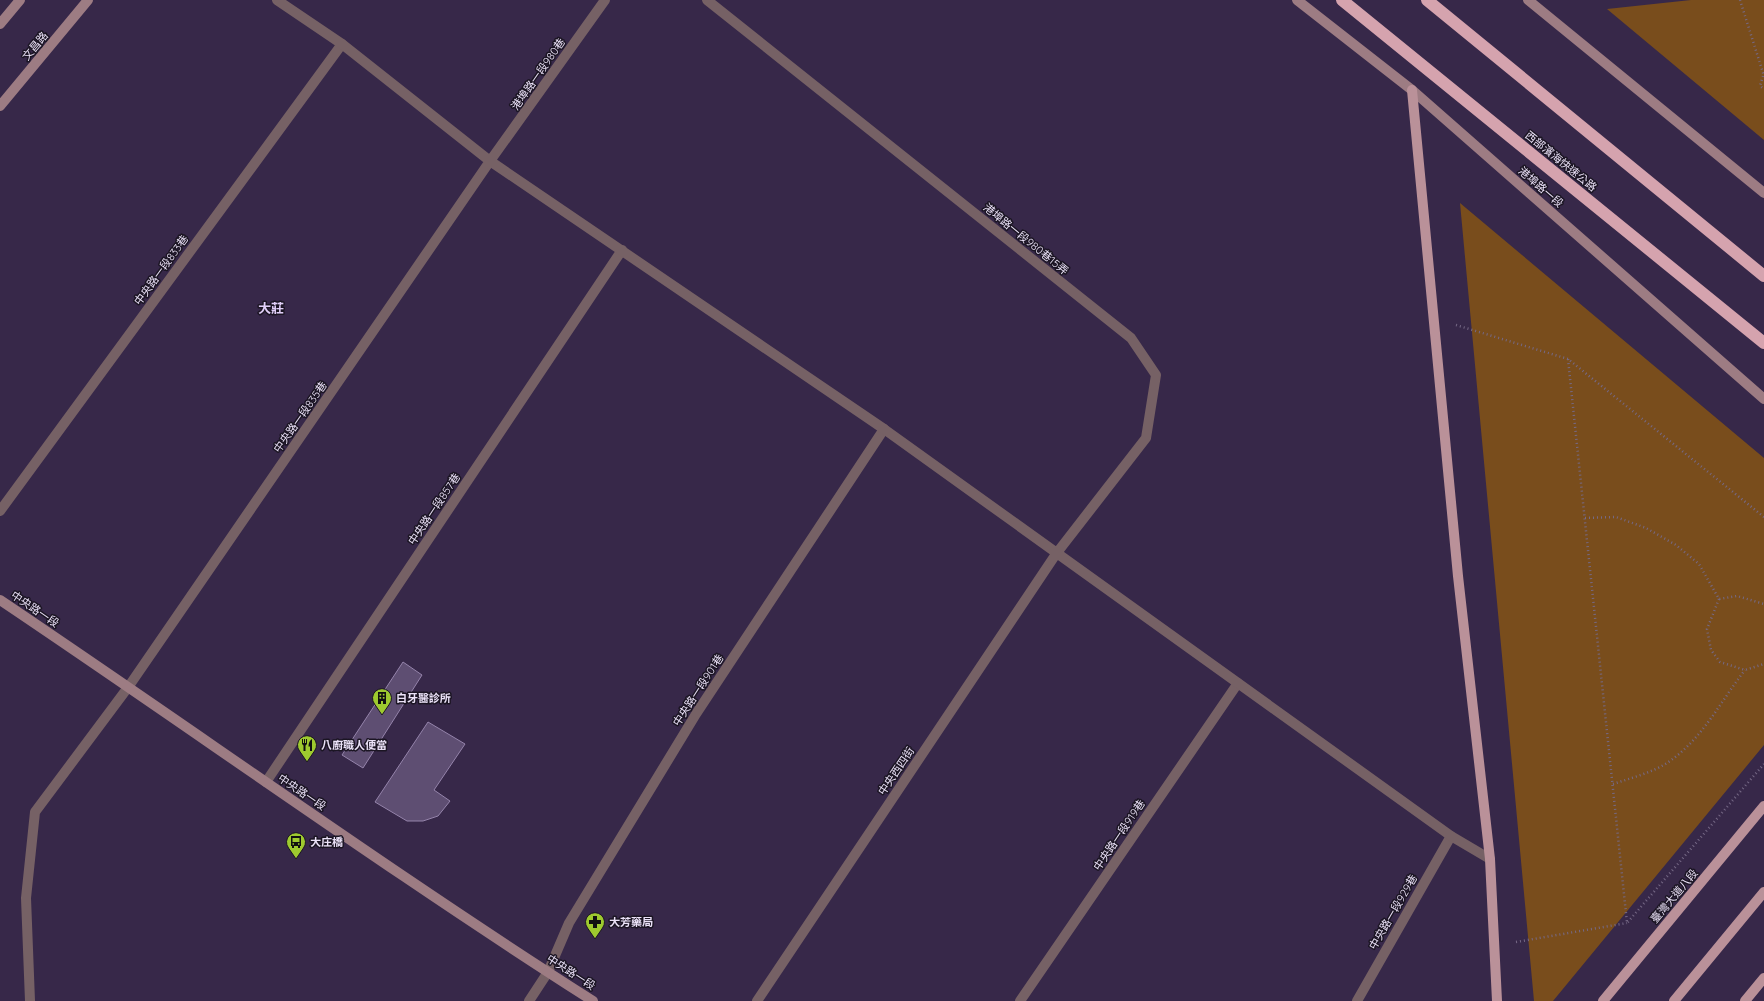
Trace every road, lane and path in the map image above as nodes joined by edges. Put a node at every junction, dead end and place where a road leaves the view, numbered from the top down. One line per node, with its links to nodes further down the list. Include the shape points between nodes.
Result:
1 (20, 0): 11 (street)
2 (88, 0): 16 (street, 文昌路)
3 (605, 0): 17 (street, 港埠路一段980巷)
4 (707, 0): 29 (street, 港埠路一段980巷15弄, via 1131,338 1156,375 1146,438)
5 (1297, 0): 15 (street, 港埠路一段)
6 (1342, 0): 22 (highway, 西部濱海快速公路)
7 (1427, 0): 20 (highway)
8 (1528, 0): 18 (street)
9 (1740, 0): 13 (path)
10 (280, 1): 12 (street)
11 (0, 24)
12 (342, 44): 17 (street); 26 (street, 中央路一段833巷)
13 (1763, 76): 14 (path, via 1760,86)
14 (1764, 89)
15 (1412, 90): 21 (main road); 24 (street, 港埠路一段)
16 (0, 106)
17 (490, 161): 19 (street); 36 (street, 中央路一段835巷)
18 (1764, 193)
19 (622, 250): 25 (street); 38 (street, 中央路一段857巷)
20 (1764, 276)
21 (1433, 318): 23 (path); 42 (main road, via 1458,584)
22 (1764, 343)
23 (1568, 359): 27 (path); 28 (path)
24 (1764, 399)
25 (884, 429): 29 (street); 46 (street, 中央路一段901巷, via 696,714 569,923)
26 (0, 512)
27 (1764, 517)
28 (1585, 518): 30 (path, via 1616,517 1646,528 1676,545 1699,564); 39 (path)
29 (1056, 554): 35 (street); 51 (street, 中央西四街)
30 (1719, 599): 32 (path, via 1737,596); 34 (path, via 1707,629 1711,650 1720,662)
31 (0, 600): 36 (street, 中央路一段)
32 (1764, 604)
33 (1764, 664): 34 (path)
34 (1745, 670): 39 (path, via 1688,747 1653,771)
35 (1238, 683): 41 (street); 52 (street, 中央路一段919巷)
36 (129, 686): 38 (street, 中央路一段); 48 (street, 中央路一段835巷, via 35,812 26,898)
37 (1764, 764): 44 (path)
38 (266, 782): 46 (street, 中央路一段)
39 (1613, 784): 44 (path)
40 (1764, 806): 55 (main road, 臺灣大道八段)
41 (1451, 836): 42 (street); 53 (street, 中央路一段929巷)
42 (1490, 860): 45 (main road)
43 (1764, 892): 56 (main road)
44 (1627, 922): 45 (path)
45 (1494, 946): 54 (main road)
46 (548, 972): 49 (street, 中央路一段901巷); 50 (street, 中央路一段)
47 (1764, 978): 57 (main road)
48 (30, 1001)
49 (529, 1001)
50 (593, 1001)
51 (757, 1001)
52 (1020, 1001)
53 (1357, 1001)
54 (1497, 1001)
55 (1602, 1001)
56 (1674, 1001)
57 (1745, 1001)

